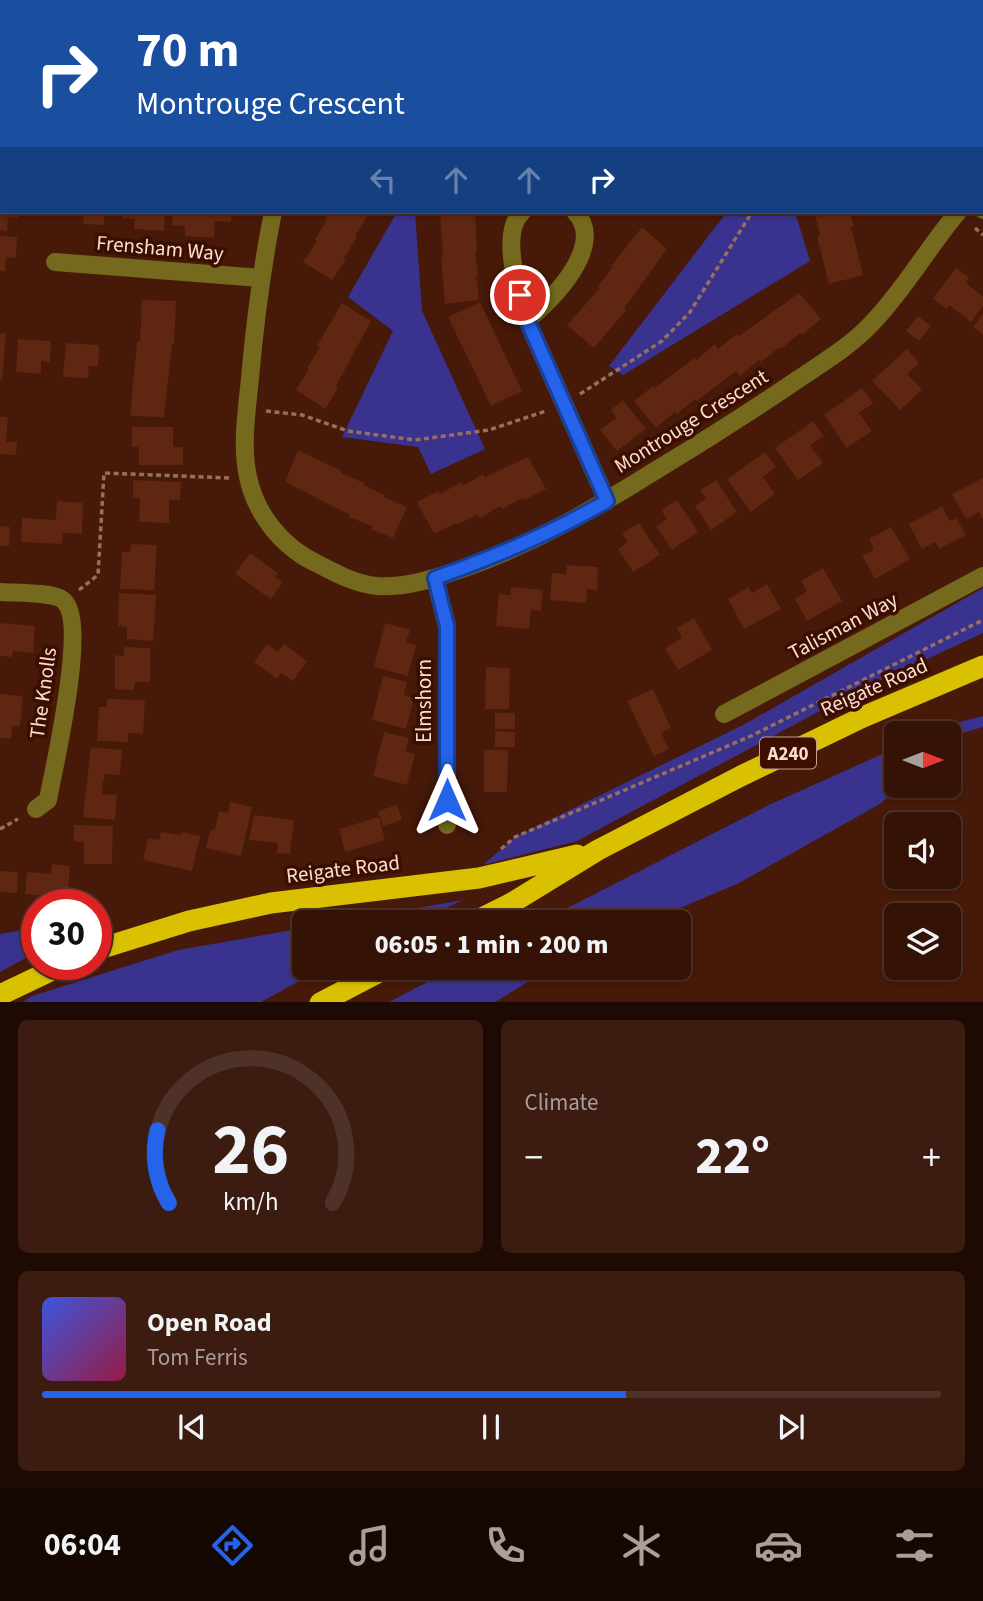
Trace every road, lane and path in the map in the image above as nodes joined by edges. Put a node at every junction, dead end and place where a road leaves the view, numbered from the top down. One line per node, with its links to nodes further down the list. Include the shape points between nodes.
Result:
1 (273, 214): 7 (street, Montrouge Crescent)
2 (519, 214): 8 (street, via 510,233)
3 (578, 214): 8 (street, via 586,234 582,254 547,304)
4 (751, 214): 9 (path, via 690,312 662,341)
5 (956, 214): 12 (street, Montrouge Crescent, via 874,322 845,347)
6 (55, 262): 7 (street, Frensham Way)
7 (261, 278): 10 (street, Montrouge Crescent)
8 (527, 320): 9 (street)
9 (564, 405): 10 (path, via 489,430 415,440 348,431 302,415); 12 (street)
10 (247, 408): 11 (street, Montrouge Crescent, via 244,453)
11 (248, 479): 14 (street, Montrouge Crescent, via 266,519 283,541 308,560 356,582 378,586); 16 (path, via 104,473 98,575)
12 (607, 501): 14 (street, Montrouge Crescent, via 569,524)
13 (983, 576): 19 (street, Talisman Way)
14 (435, 578): 21 (street, Elmshorn, via 447,626)
15 (0, 592): 16 (street, via 57,596)
16 (65, 602): 20 (street, The Knolls, via 74,634 71,673 48,800)
17 (983, 620): 23 (path, via 751,736 515,838 483,865)
18 (983, 666): 22 (highway, Reigate Road / A240, via 863,717)
19 (724, 714)
20 (36, 809)
21 (447, 825)
22 (598, 850): 23 (highway, Reigate Road / A240); 24 (highway, Reigate Road / A240)
23 (479, 878): 25 (highway, Reigate Road / A240, via 271,903 189,921)
24 (498, 910)
25 (112, 945)
26 (31, 980): 28 (highway)
27 (364, 980): 29 (highway)
28 (0, 995)
29 (322, 1002)

